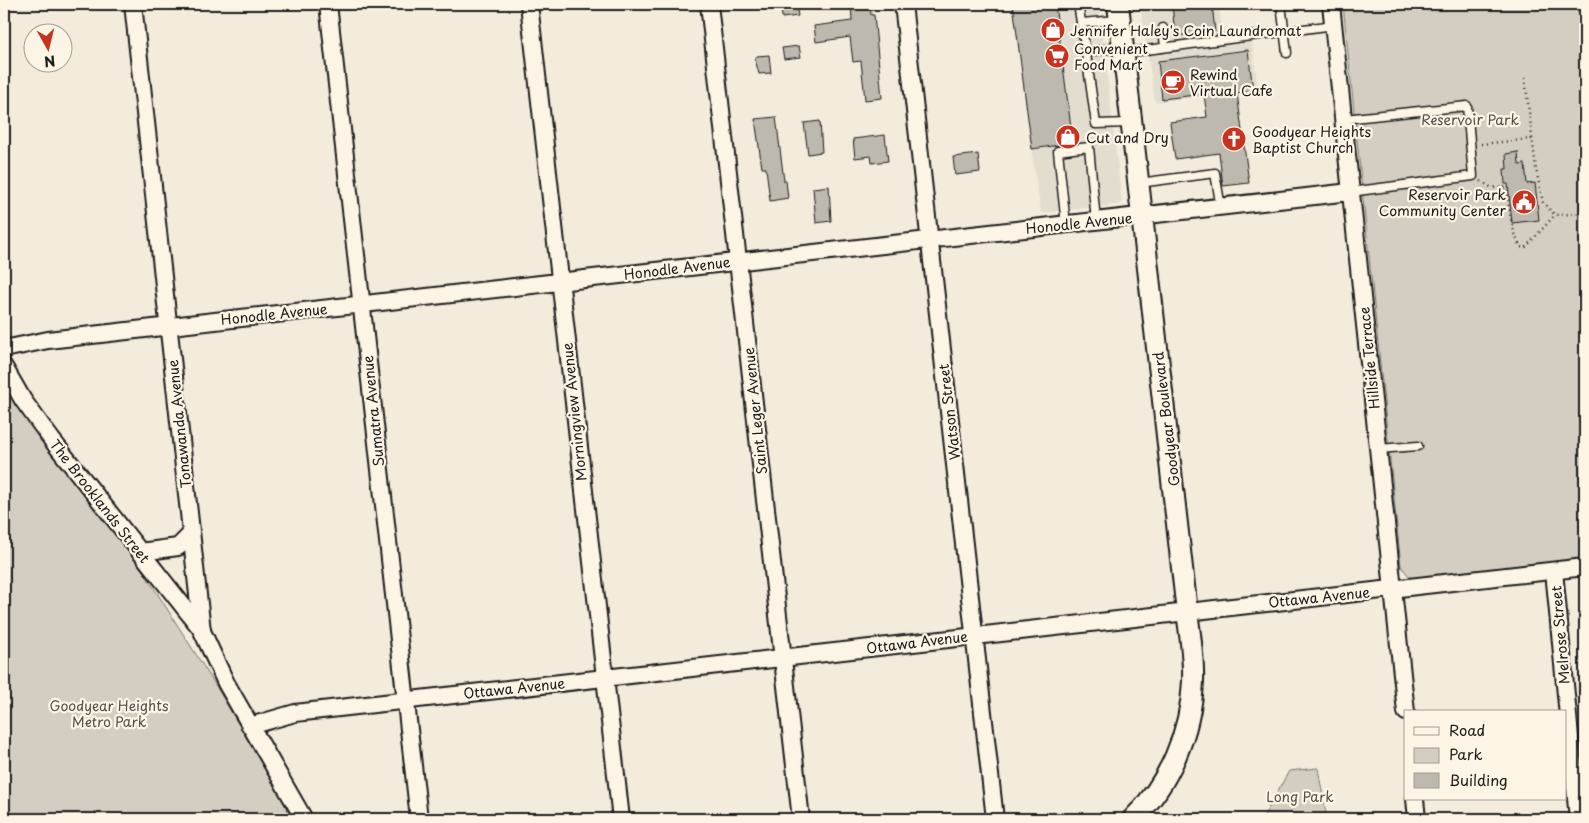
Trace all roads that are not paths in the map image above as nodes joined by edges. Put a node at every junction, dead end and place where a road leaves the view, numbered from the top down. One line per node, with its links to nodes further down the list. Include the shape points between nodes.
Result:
1 (133, 4): 30 (street, Tonawanda Avenue)
2 (328, 4): 29 (street, Sumatra Avenue)
3 (529, 4): 28 (street, Morningview Avenue)
4 (709, 4): 27 (street, Saint Leger Avenue)
5 (903, 4): 26 (street, Watson Street)
6 (1078, 4): 10 (lane)
7 (1281, 4): 13 (lane)
8 (1331, 4): 11 (street, Hillside Terrace)
9 (1119, 12): 10 (lane); 15 (street, Goodyear Boulevard)
10 (1081, 24): 16 (lane)
11 (1334, 25): 13 (lane); 18 (street, Hillside Terrace)
12 (1163, 28): 14 (lane)
13 (1285, 31): 14 (lane); 17 (lane)
14 (1165, 47): 15 (lane)
15 (1124, 50): 16 (lane); 19 (street, Goodyear Boulevard)
16 (1086, 52): 19 (lane, via 1096,124)
17 (1287, 53)
18 (1344, 119): 21 (street, Hillside Terrace); 21 (lane, via 1467,106 1473,176)
19 (1132, 122): 20 (street, Goodyear Boulevard)
20 (1139, 183): 22 (lane, via 1215,173); 23 (street, Goodyear Boulevard)
21 (1350, 192): 22 (street, Honodle Avenue); 34 (street, Hillside Terrace)
22 (1221, 208): 23 (street, Honodle Avenue)
23 (1144, 216): 24 (street, Honodle Avenue); 40 (street, Goodyear Boulevard)
24 (1096, 222): 25 (street, Honodle Avenue); 25 (lane, via 1089,147 1058,151)
25 (1066, 225): 26 (street, Honodle Avenue)
26 (930, 240): 27 (street, Honodle Avenue); 42 (street, Watson Street)
27 (738, 261): 28 (street, Honodle Avenue); 43 (street, Saint Leger Avenue)
28 (560, 281): 29 (street, Honodle Avenue); 44 (street, Morningview Avenue)
29 (363, 304): 30 (street, Honodle Avenue); 45 (street, Sumatra Avenue)
30 (168, 326): 31 (street, Honodle Avenue, via 48,340); 35 (street, Tonawanda Avenue)
31 (4, 349)
32 (4, 367): 36 (street, The Brooklands Street, via 22,400)
33 (1418, 446): 34 (lane)
34 (1378, 449): 39 (street, Hillside Terrace)
35 (191, 534): 36 (street, via 178,547); 41 (street, Tonawanda Avenue)
36 (140, 552): 41 (street, The Brooklands Street)
37 (1585, 567): 38 (street, Ottawa Avenue)
38 (1554, 571): 39 (street, Ottawa Avenue); 56 (street, Melrose Street)
39 (1394, 588): 40 (street, Ottawa Avenue); 46 (street, Hillside Terrace)
40 (1188, 612): 42 (street, Ottawa Avenue); 54 (street, Goodyear Boulevard, via 1193,680 1188,722 1170,768)
41 (202, 631): 47 (street, Tonawanda Avenue)
42 (975, 635): 43 (street, Ottawa Avenue); 53 (street, Watson Street)
43 (783, 658): 44 (street, Ottawa Avenue); 52 (street, Saint Leger Avenue)
44 (604, 678): 45 (street, Ottawa Avenue); 51 (street, Morningview Avenue)
45 (406, 700): 47 (street, Ottawa Avenue, via 295,713); 50 (street, Sumatra Avenue)
46 (1406, 710)
47 (250, 726): 49 (street, Tonawanda Avenue)
48 (1415, 800): 55 (street)
49 (304, 819)
50 (419, 819)
51 (621, 819)
52 (801, 819)
53 (995, 819)
54 (1132, 819)
55 (1417, 819)
56 (1578, 819)

